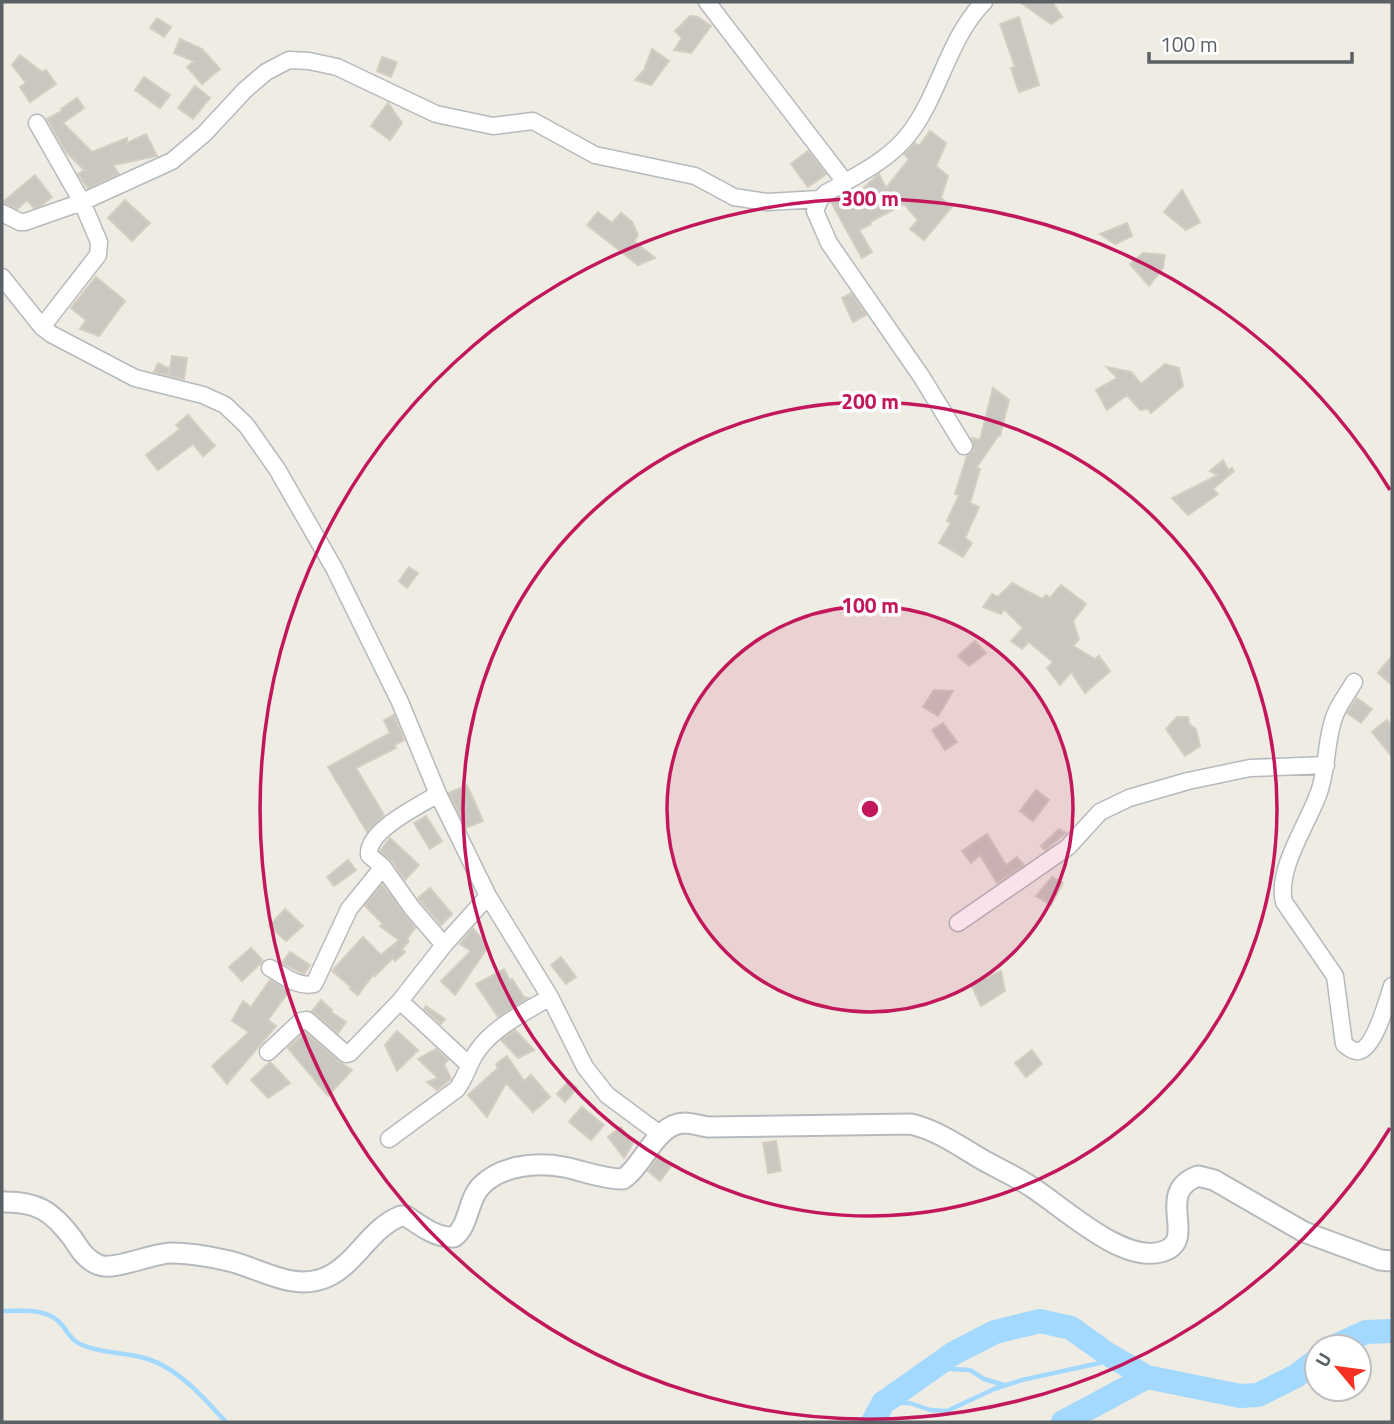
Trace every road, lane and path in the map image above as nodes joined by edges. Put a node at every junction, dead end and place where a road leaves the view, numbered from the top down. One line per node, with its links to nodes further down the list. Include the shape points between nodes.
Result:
1 (707, 2): 4 (street)
2 (984, 2): 4 (street, via 973,13 909,134 884,159)
3 (37, 123): 6 (street)
4 (845, 182): 5 (street)
5 (820, 199): 6 (street, via 767,202 734,197 695,176 594,155 533,121 493,126 436,114 337,67 289,60 245,90 172,162); 10 (street, via 815,211 829,243)
6 (82, 202): 7 (street, via 25,222); 9 (street, via 99,243 98,255)
7 (2, 212)
8 (2, 277): 9 (street)
9 (42, 327): 13 (street, via 135,378 225,405 246,425 334,568 400,702)
10 (964, 446)
11 (1354, 682): 12 (street, via 1335,715)
12 (1326, 765): 16 (street, via 1250,768 1129,798 1100,812 1068,847); 19 (street, via 1282,884 1284,902 1335,976 1344,1044 1352,1050 1360,1051 1371,1043)
13 (438, 794): 14 (street, via 376,835 369,855); 15 (street)
14 (383, 867): 17 (street); 18 (street, via 349,909 314,984 299,984)
15 (488, 895): 17 (street); 20 (street)
16 (958, 923)
17 (444, 945): 21 (street)
18 (270, 968)
19 (1392, 986)
20 (550, 997): 23 (street, via 486,1040); 24 (street, via 596,1082)
21 (400, 1001): 22 (street, via 350,1053 307,1020); 23 (street)
22 (268, 1052)
23 (468, 1065): 25 (street, via 457,1089)
24 (661, 1135): 26 (street, via 638,1167 623,1179 562,1167 500,1171 479,1188 454,1237 433,1233 401,1216 328,1276 312,1280 278,1279 229,1261 170,1253 102,1267 81,1252 46,1211 25,1201); 27 (street, via 684,1123 708,1127 911,1124 938,1132 1031,1186 1084,1226 1133,1250 1158,1253 1174,1246 1179,1239 1177,1194 1198,1176 1214,1180 1304,1232)
25 (389, 1139)
26 (2, 1202)
27 (1392, 1261)

